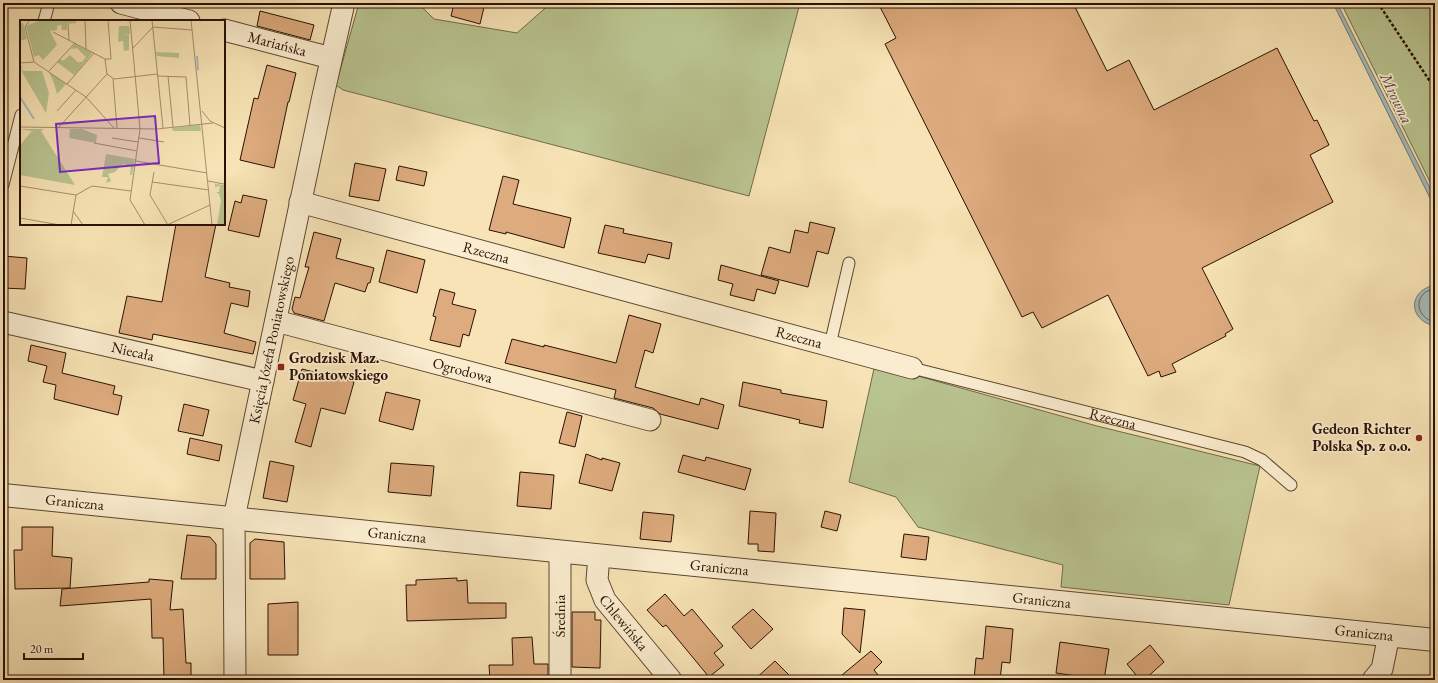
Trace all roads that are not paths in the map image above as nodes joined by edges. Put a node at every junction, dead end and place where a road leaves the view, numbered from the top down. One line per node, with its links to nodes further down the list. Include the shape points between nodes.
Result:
1 (49, 3): 4 (lane)
2 (121, 3): 5 (street)
3 (344, 3): 7 (street, Księcia Józefa Poniatowskiego)
4 (44, 20)
5 (186, 20)
6 (225, 30): 7 (street, Mariańska)
7 (331, 58): 10 (street, Księcia Józefa Poniatowskiego)
8 (20, 119): 9 (lane)
9 (4, 185)
10 (300, 202): 12 (street, Księcia Józefa Poniatowskiego); 14 (street, Rzeczna)
11 (850, 263): 14 (lane)
12 (276, 321): 16 (street, Księcia Józefa Poniatowskiego); 17 (street, Ogrodowa)
13 (3, 322): 16 (street, Niecała)
14 (830, 345): 15 (street, Rzeczna)
15 (912, 368): 18 (lane, Rzeczna, via 1245,452 1262,460)
16 (263, 381): 20 (street, Księcia Józefa Poniatowskiego)
17 (650, 420)
18 (1291, 485)
19 (3, 494): 20 (street, Graniczna)
20 (234, 518): 21 (street, Graniczna); 25 (street, Księcia Józefa Poniatowskiego)
21 (560, 552): 22 (street, Graniczna); 26 (street, Średnia)
22 (599, 556): 23 (street, Graniczna); 27 (street, Chlewińska, via 597,580 605,600)
23 (1389, 636): 24 (street, Graniczna); 28 (street, via 1382,670)
24 (1435, 640)
25 (235, 680)
26 (560, 680)
27 (671, 680)
28 (1373, 680)

